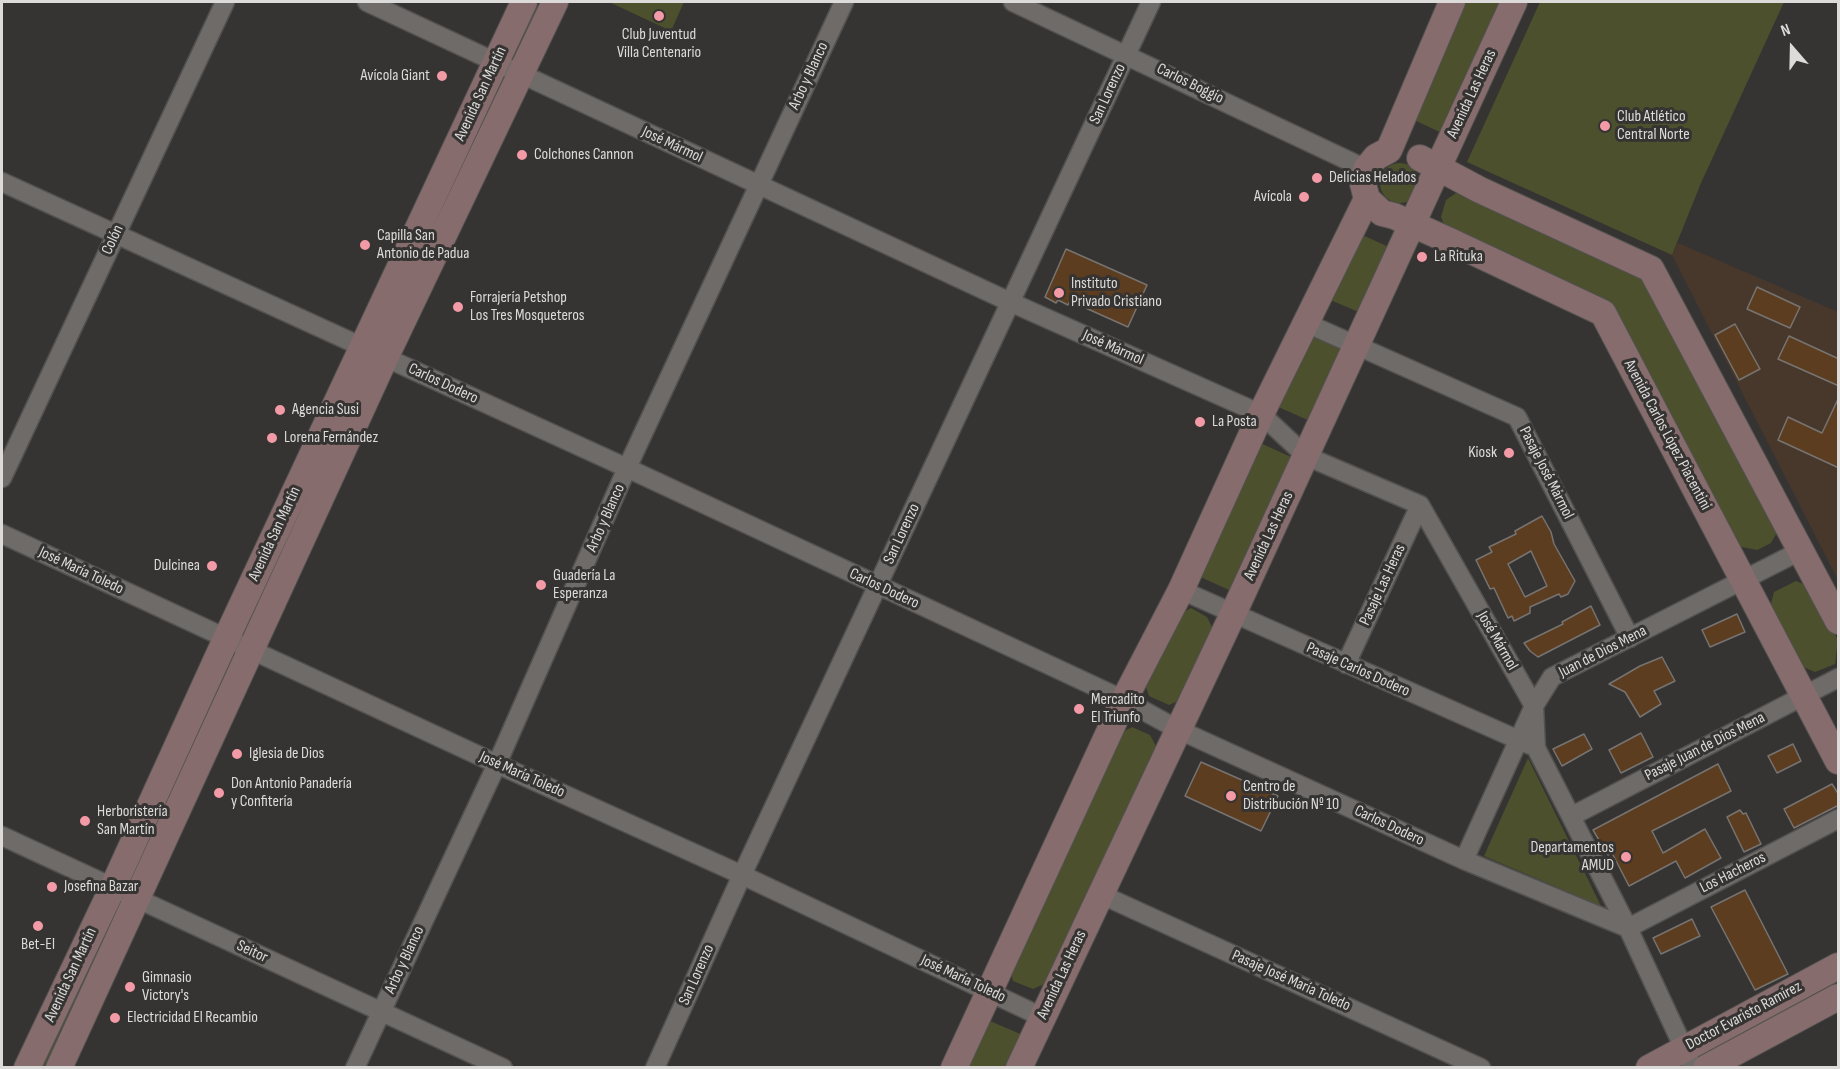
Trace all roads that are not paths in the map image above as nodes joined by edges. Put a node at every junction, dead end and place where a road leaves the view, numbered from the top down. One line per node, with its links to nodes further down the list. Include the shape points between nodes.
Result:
1 (225, 2): 18 (street, Colón)
2 (367, 2): 11 (street, José Mármol)
3 (524, 2): 11 (main road, Avenida San Martín)
4 (555, 2): 12 (main road, Avenida San Martín)
5 (844, 2): 16 (street, Arbo y Blanco)
6 (1013, 2): 10 (street, Carlos Boggio)
7 (1151, 2): 10 (street, San Lorenzo)
8 (1452, 2): 13 (main road)
9 (1514, 2): 17 (main road, Avenida Las Heras)
10 (1126, 54): 15 (street, Carlos Boggio); 19 (street, San Lorenzo)
11 (496, 63): 12 (street, José Mármol); 22 (main road, Avenida San Martín)
12 (520, 75): 16 (street, José Mármol); 22 (main road, Avenida San Martín)
13 (1389, 150): 15 (main road, via 1376,157); 17 (main road, Avenida Carlos López Piacentini, via 1403,149)
14 (2, 182): 18 (street, Carlos Dodero)
15 (1366, 184): 17 (main road, Avenida Carlos López Piacentini, via 1382,213); 20 (main road)
16 (759, 185): 19 (street, José Mármol); 25 (street, Arbo y Blanco)
17 (1420, 193): 21 (main road, Avenida Las Heras); 29 (main road, Avenida Carlos López Piacentini, via 1480,190 1651,269); 30 (main road, Avenida Carlos López Piacentini, via 1603,313)
18 (116, 234): 22 (street, Carlos Dodero); 26 (street, Colón)
19 (1010, 302): 23 (street, José Mármol); 31 (street, San Lorenzo)
20 (1306, 323): 21 (street, Pasaje José Mármol); 23 (main road)
21 (1357, 345): 24 (main road, Avenida Las Heras); 35 (street, Pasaje José Mármol, via 1517,417)
22 (374, 352): 25 (street, Carlos Dodero); 36 (main road, Avenida San Martín); 37 (main road, Avenida San Martín)
23 (1261, 414): 24 (street, José Mármol); 32 (main road)
24 (1306, 456): 27 (street, José Mármol); 33 (main road, Avenida Las Heras)
25 (627, 468): 31 (street, Carlos Dodero); 46 (street, Arbo y Blanco)
26 (2, 478)
27 (1420, 505): 38 (street, Pasaje Las Heras); 42 (street, José Mármol)
28 (2, 534): 36 (street, José María Toledo)
29 (1802, 550): 30 (street, Juan de Dios Mena); 34 (main road, Avenida Carlos López Piacentini)
30 (1744, 579): 35 (street, Juan de Dios Mena); 40 (main road, Avenida Carlos López Piacentini)
31 (878, 586): 41 (street, Carlos Dodero); 51 (street, San Lorenzo)
32 (1181, 590): 33 (street, Pasaje Carlos Dodero); 41 (main road)
33 (1233, 614): 38 (street, Pasaje Carlos Dodero); 43 (main road, Avenida Las Heras)
34 (1839, 621)
35 (1630, 638): 42 (street, Juan de Dios Mena, via 1552,677)
36 (226, 639): 37 (street, José María Toledo); 52 (main road, Avenida San Martín)
37 (252, 650): 46 (street, José María Toledo); 54 (main road, Avenida San Martín)
38 (1346, 664): 44 (street, Pasaje Carlos Dodero)
39 (1839, 678): 40 (street, Pasaje Juan de Dios Mena)
40 (1804, 696): 45 (main road, Avenida Carlos López Piacentini); 47 (street, Pasaje Juan de Dios Mena)
41 (1124, 700): 43 (street, Carlos Dodero); 57 (main road)
42 (1534, 706): 44 (street, Juan de Dios Mena)
43 (1178, 729): 50 (street, Carlos Dodero); 53 (main road, Avenida Las Heras)
44 (1527, 744): 47 (street); 50 (street, Juan de Dios Mena)
45 (1839, 760)
46 (497, 764): 51 (street, José María Toledo); 59 (street, Arbo y Blanco)
47 (1572, 816): 55 (street)
48 (1839, 819): 55 (street, Los Hacheros)
49 (2, 836): 52 (street, Seitor)
50 (1464, 860): 55 (street, Carlos Dodero)
51 (742, 875): 57 (street, José María Toledo); 66 (street, San Lorenzo)
52 (113, 887): 54 (street, Seitor); 62 (main road, Avenida San Martín)
53 (1100, 894): 60 (main road, Avenida Las Heras); 69 (street, Pasaje José María Toledo)
54 (136, 897): 59 (street, Seitor); 63 (main road, Avenida San Martín)
55 (1628, 928): 61 (street)
56 (1839, 966): 61 (main road, Doctor Evaristo Ramírez)
57 (989, 991): 60 (street, José María Toledo); 67 (main road)
58 (1839, 997): 71 (main road, Doctor Evaristo Ramírez)
59 (381, 1012): 64 (street, Arbo y Blanco); 65 (street, Seitor)
60 (1042, 1017): 68 (main road, Avenida Las Heras)
61 (1688, 1058): 70 (main road, Doctor Evaristo Ramírez)
62 (27, 1068)
63 (59, 1068)
64 (355, 1068)
65 (504, 1068)
66 (655, 1068)
67 (954, 1068)
68 (1019, 1068)
69 (1481, 1068)
70 (1649, 1068)
71 (1706, 1068)

